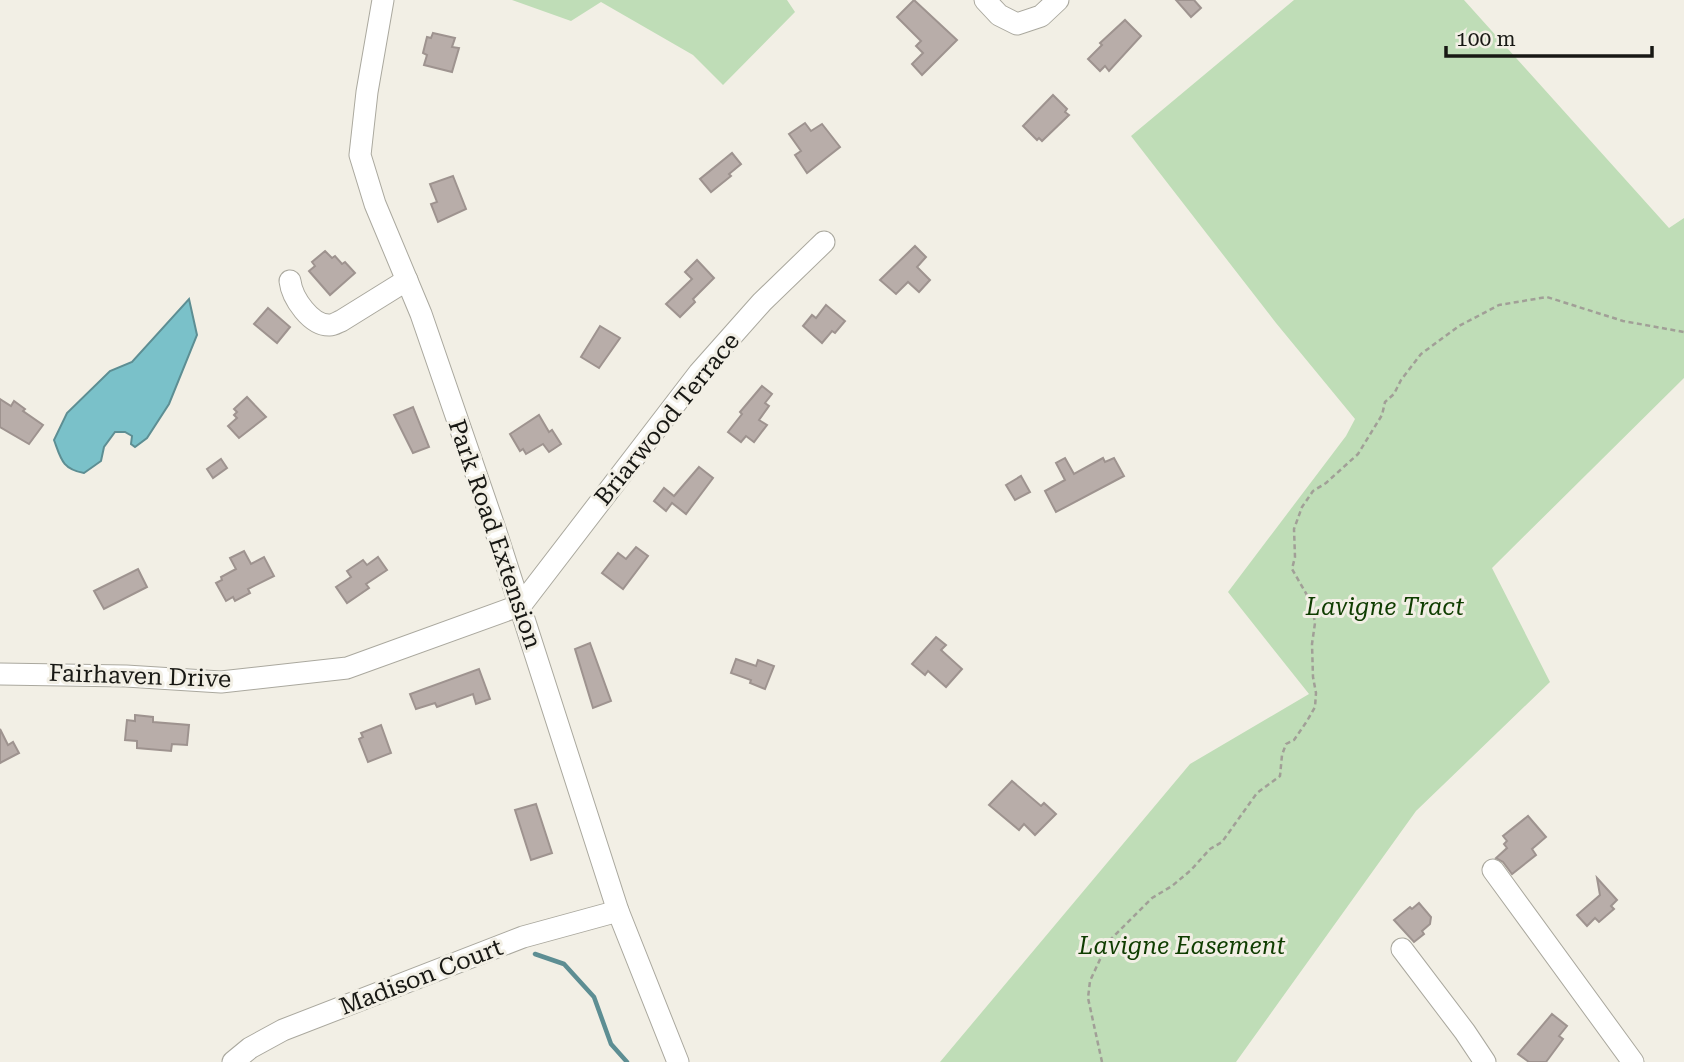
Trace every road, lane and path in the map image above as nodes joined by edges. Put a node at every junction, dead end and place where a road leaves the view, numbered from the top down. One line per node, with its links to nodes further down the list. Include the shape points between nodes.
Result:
1 (383, 0): 5 (street, Park Road Extension, via 360,155)
2 (985, 0): 3 (street, via 999,15 1017,24 1041,16)
3 (1058, 0)
4 (824, 242): 8 (street, Briarwood Terrace, via 699,373)
5 (407, 280): 6 (street, via 330,325 296,302); 8 (street, Park Road Extension)
6 (290, 281)
7 (1684, 332): 15 (path, via 1623,321 1546,297 1499,305 1421,354 1385,402 1370,438 1358,454 1313,491 1294,529 1292,569 1311,603 1315,623 1315,706 1294,740 1286,744 1280,776 1257,793 1222,842 1152,898 1108,942 1094,968 1088,998)
8 (521, 605): 9 (street, Fairhaven Drive, via 347,668 221,682); 11 (street, Park Road Extension)
9 (0, 674)
10 (1493, 870): 17 (street)
11 (618, 911): 13 (street, Madison Court, via 523,937 283,1030); 14 (street, Park Road Extension)
12 (1402, 949): 16 (street)
13 (233, 1062)
14 (678, 1062)
15 (1102, 1062)
16 (1485, 1062)
17 (1633, 1062)

